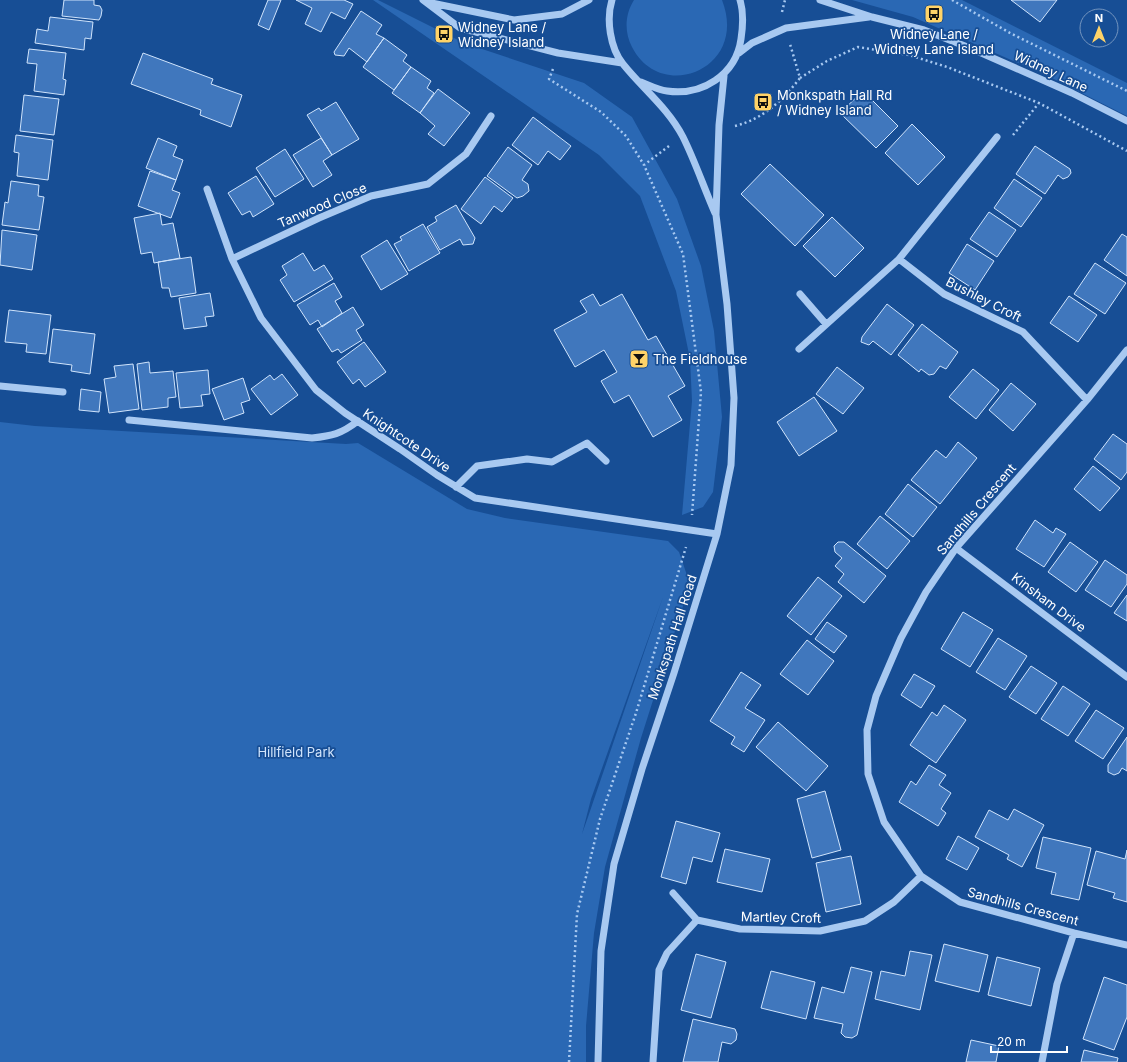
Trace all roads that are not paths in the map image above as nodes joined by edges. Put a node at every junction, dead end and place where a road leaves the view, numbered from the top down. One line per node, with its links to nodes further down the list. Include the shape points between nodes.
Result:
1 (589, 0): 5 (street, via 562,14 514,20)
2 (612, 0): 8 (street, Monkspath Hall Road, via 610,25 613,45)
3 (740, 0): 7 (street, via 743,9 743,28)
4 (820, 0): 6 (street, Widney Lane)
5 (424, 1): 8 (street, via 460,28 558,53)
6 (872, 17): 7 (street, Widney Lane, via 786,28 752,43); 12 (street, Widney Lane, via 924,30 970,48 1072,93)
7 (739, 53): 9 (street)
8 (622, 63): 10 (street, Monkspath Hall Road)
9 (724, 76): 10 (street, via 701,87 684,91 667,91); 15 (street, Monkspath Hall Road, via 719,125)
10 (641, 82): 15 (street, Monkspath Hall Road, via 663,107 683,136)
11 (491, 116): 16 (street, Tanwood Close, via 466,154 428,184 370,196)
12 (1127, 121)
13 (997, 137): 17 (street)
14 (207, 189): 16 (street, Knightcote Drive)
15 (716, 215): 29 (street, Monkspath Hall Road, via 727,304 734,398 732,465)
16 (232, 259): 26 (street, Knightcote Drive, via 261,318 316,390)
17 (899, 259): 19 (street); 24 (street, Bushley Croft, via 944,294 1023,332)
18 (800, 294): 19 (street)
19 (826, 324): 20 (street)
20 (799, 349)
21 (1127, 350): 24 (street, Sandhills Crescent)
22 (0, 386): 23 (street)
23 (62, 392)
24 (1088, 400): 30 (street, Sandhills Crescent)
25 (129, 420): 26 (street, via 312,438 331,436)
26 (358, 421): 28 (street, Knightcote Drive)
27 (606, 461): 28 (street, via 587,443 552,462 527,459 477,466)
28 (456, 487): 29 (street, Knightcote Drive, via 475,498)
29 (717, 534): 37 (street, Monkspath Hall Road, via 614,864 601,951)
30 (956, 548): 31 (street, Kinsham Drive); 32 (street, Sandhills Crescent, via 926,592 901,638 876,696 867,730 868,774 884,822)
31 (1127, 677)
32 (921, 876): 34 (street, Martley Croft, via 894,902 865,921 820,932 740,929); 35 (street, Sandhills Crescent, via 960,902)
33 (673, 893): 34 (street)
34 (697, 920): 38 (street, via 667,953 659,970)
35 (1074, 933): 36 (street, Sandhills Crescent); 39 (street, via 1057,984)
36 (1127, 945)
37 (598, 1062)
38 (653, 1062)
39 (1042, 1062)

